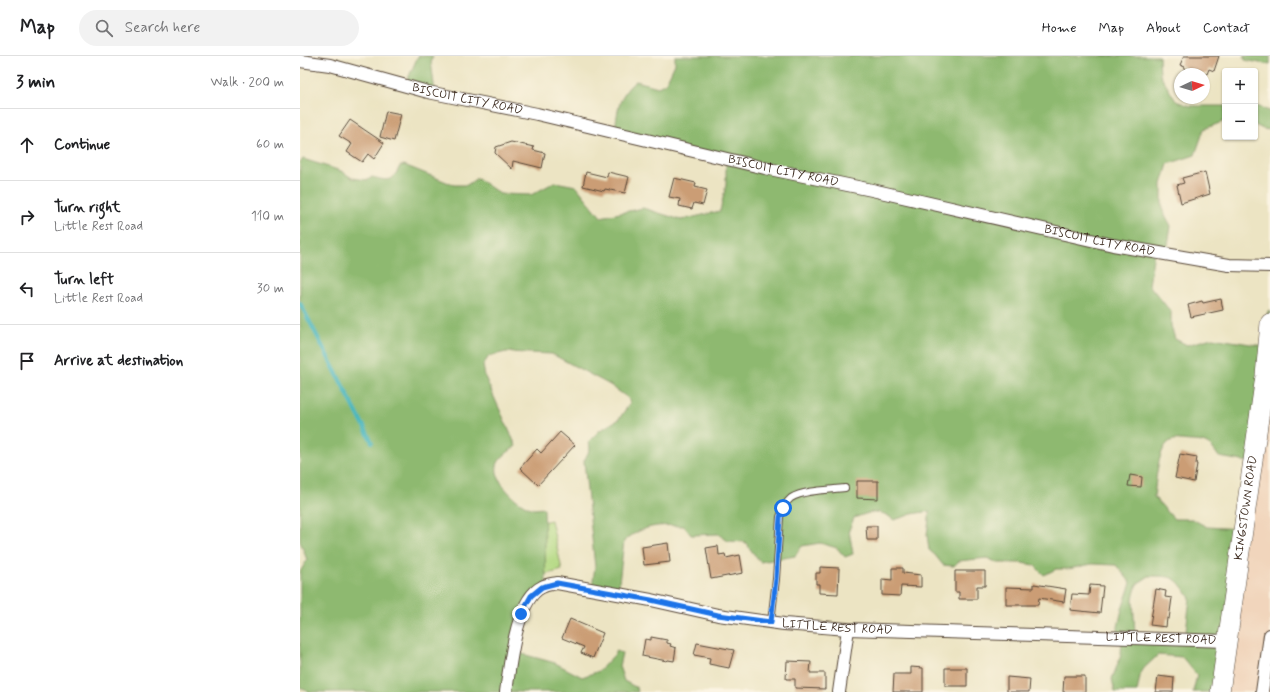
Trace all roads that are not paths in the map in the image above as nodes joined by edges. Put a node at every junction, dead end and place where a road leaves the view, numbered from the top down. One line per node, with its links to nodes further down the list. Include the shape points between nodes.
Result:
1 (302, 60): 2 (street, BISCUIT CITY ROAD, via 330,65 428,92 538,114 765,168 1113,245 1229,265)
2 (1270, 266)
3 (1270, 323): 8 (main road, KINGSTOWN ROAD, via 1265,376)
4 (845, 488): 5 (lane, via 804,493 791,498 783,508 780,517)
5 (771, 622): 6 (street, LITTLE REST ROAD); 9 (street, LITTLE REST ROAD, via 718,615 557,583 542,587 531,596 521,614)
6 (848, 629): 8 (street, LITTLE REST ROAD); 10 (street)
7 (1270, 634): 12 (street)
8 (1227, 641): 11 (main road, KINGSTOWN ROAD)
9 (506, 692)
10 (840, 692)
11 (1220, 692)
12 (1262, 692)

